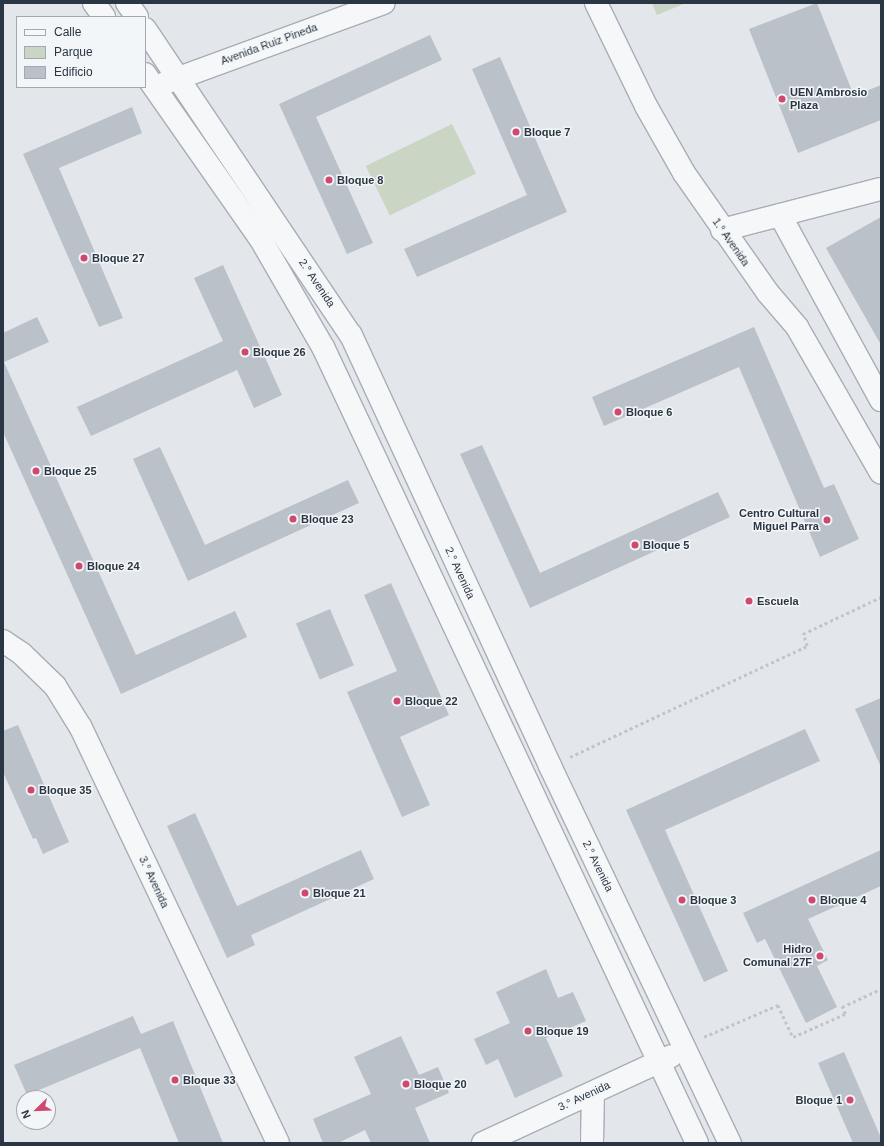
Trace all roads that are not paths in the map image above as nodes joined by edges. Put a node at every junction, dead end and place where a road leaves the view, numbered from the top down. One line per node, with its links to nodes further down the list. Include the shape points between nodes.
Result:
1 (94, 3): 5 (street)
2 (127, 3): 6 (street)
3 (384, 3): 8 (street, Avenida Ruiz Pineda)
4 (596, 3): 12 (street, 1.° Avenida, via 646,106)
5 (103, 16)
6 (136, 16)
7 (146, 30): 8 (street, 2.° Avenida)
8 (178, 77): 9 (street, Avenida Ruiz Pineda); 16 (street, 2.° Avenida, via 351,335 550,766)
9 (150, 81): 17 (street, via 260,238 324,347)
10 (881, 189): 11 (street)
11 (780, 215): 12 (street); 13 (street)
12 (722, 230): 14 (street, 1.° Avenida, via 768,293 797,327)
13 (881, 400)
14 (881, 473)
15 (3, 641): 19 (street, 3.° Avenida, via 22,654 55,686 80,728)
16 (685, 1048): 17 (street, 3.° Avenida); 23 (street, 2.° Avenida)
17 (658, 1062): 18 (street, 3.° Avenida); 22 (street)
18 (593, 1092): 20 (street, 3.° Avenida); 21 (street)
19 (278, 1143)
20 (484, 1143)
21 (592, 1143)
22 (697, 1143)
23 (730, 1143)

